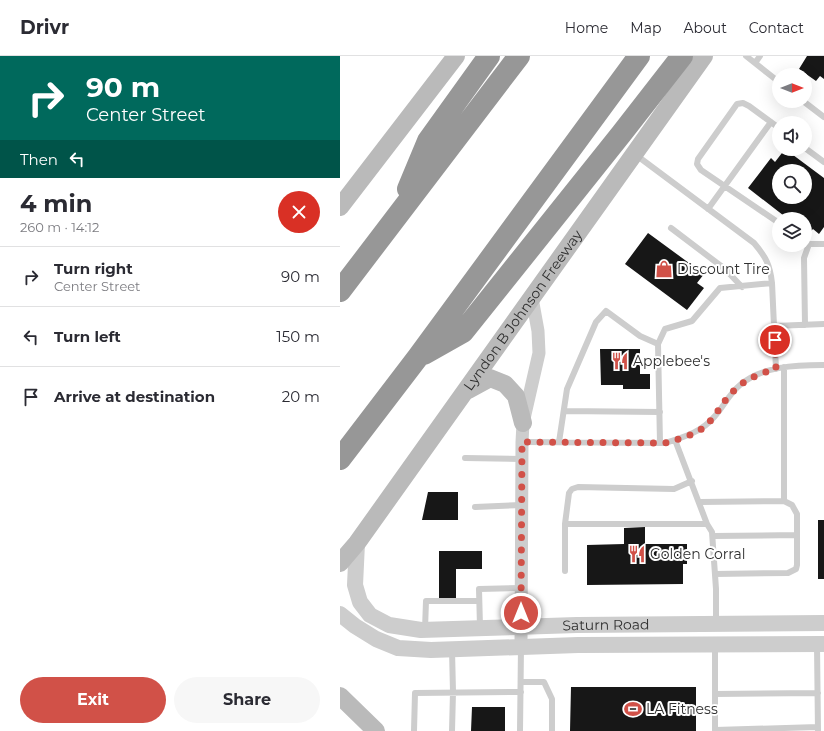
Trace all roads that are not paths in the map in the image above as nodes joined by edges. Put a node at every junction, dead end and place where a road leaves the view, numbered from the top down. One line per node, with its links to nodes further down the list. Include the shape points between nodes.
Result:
1 (456, 56): 18 (main road)
2 (489, 56): 20 (highway, via 428,141)
3 (519, 56): 20 (highway)
4 (639, 56): 34 (highway)
5 (682, 56): 34 (highway, via 463,332)
6 (704, 56): 15 (main road, Lyndon B Johnson Freeway)
7 (746, 56): 9 (lane)
8 (760, 56): 9 (lane)
9 (755, 63): 10 (lane)
10 (772, 76)
11 (812, 107): 12 (lane)
12 (824, 117)
13 (771, 122): 17 (lane); 17 (lane, via 749,106 737,104 697,164 701,170)
14 (812, 153): 16 (lane)
15 (634, 154): 19 (lane); 29 (main road, Lyndon B Johnson Freeway)
16 (824, 162)
17 (725, 186): 19 (lane); 21 (lane)
18 (340, 207)
19 (708, 209): 26 (lane, via 758,247 771,270)
20 (397, 217): 28 (highway)
21 (772, 218)
22 (670, 228): 27 (lane, via 725,269)
23 (812, 243): 24 (lane)
24 (824, 244)
25 (805, 252): 31 (lane)
26 (772, 283): 27 (lane); 32 (lane)
27 (742, 287): 33 (lane, via 720,288 692,321 666,329)
28 (340, 291)
29 (532, 298): 38 (main road, Lyndon B Johnson Freeway); 41 (street, via 538,331 538,353)
30 (824, 324): 31 (lane)
31 (805, 325): 32 (lane)
32 (774, 326): 37 (lane)
33 (658, 344): 39 (lane, via 640,336 606,311 596,322 567,389); 40 (lane)
34 (418, 357): 47 (highway)
35 (824, 365): 36 (lane)
36 (784, 367): 37 (lane); 50 (lane)
37 (776, 369): 42 (lane, via 757,374 741,384 728,396 716,416 702,428 687,437)
38 (466, 391): 41 (main road, via 490,378 506,384 516,396); 58 (main road, Lyndon B Johnson Freeway)
39 (564, 411): 40 (lane); 44 (lane)
40 (660, 412): 45 (lane)
41 (523, 423): 43 (street)
42 (675, 440): 45 (lane); 49 (lane)
43 (522, 442): 44 (lane); 48 (street)
44 (559, 442): 45 (lane)
45 (660, 443)
46 (465, 458): 48 (lane)
47 (340, 459)
48 (522, 459): 52 (street)
49 (692, 481): 51 (lane); 54 (lane, via 674,489 572,489 569,493)
50 (784, 501): 51 (lane); 56 (lane, via 792,505 798,514)
51 (700, 502): 55 (lane)
52 (521, 505): 53 (lane); 62 (street)
53 (475, 507)
54 (565, 524): 55 (lane); 60 (lane)
55 (707, 524): 57 (lane)
56 (797, 535): 57 (lane); 61 (lane, via 797,565 792,572)
57 (713, 536): 61 (lane)
58 (356, 543): 59 (main road, Lyndon B Johnson Freeway); 69 (street, Saturn Road, via 355,585 360,602 370,615 388,625)
59 (340, 563)
60 (565, 571)
61 (715, 574): 66 (lane)
62 (521, 588): 63 (lane, via 479,589); 67 (street)
63 (479, 601): 68 (lane); 69 (lane, via 426,601)
64 (340, 614): 73 (street, Saturn Road, via 376,639 398,648)
65 (824, 623): 66 (street, Saturn Road)
66 (716, 624): 67 (street, Saturn Road); 70 (street)
67 (521, 626): 68 (street, Saturn Road); 72 (street)
68 (480, 627): 69 (street, Saturn Road)
69 (425, 629)
70 (716, 644): 71 (street, Saturn Road); 72 (street, Saturn Road); 78 (lane)
71 (821, 644): 77 (lane)
72 (521, 646): 73 (street, Saturn Road); 74 (lane)
73 (451, 649): 75 (lane)
74 (520, 682): 76 (lane); 87 (lane, via 544,682 552,699)
75 (453, 692): 76 (lane); 84 (lane, via 415,693); 85 (lane)
76 (520, 692): 86 (lane)
77 (818, 693): 78 (lane); 80 (lane)
78 (715, 694): 82 (lane)
79 (340, 696): 83 (main road)
80 (821, 700): 81 (lane)
81 (818, 729): 82 (lane)
82 (715, 730)
83 (376, 731)
84 (414, 731)
85 (452, 731)
86 (520, 731)
87 (552, 731)

